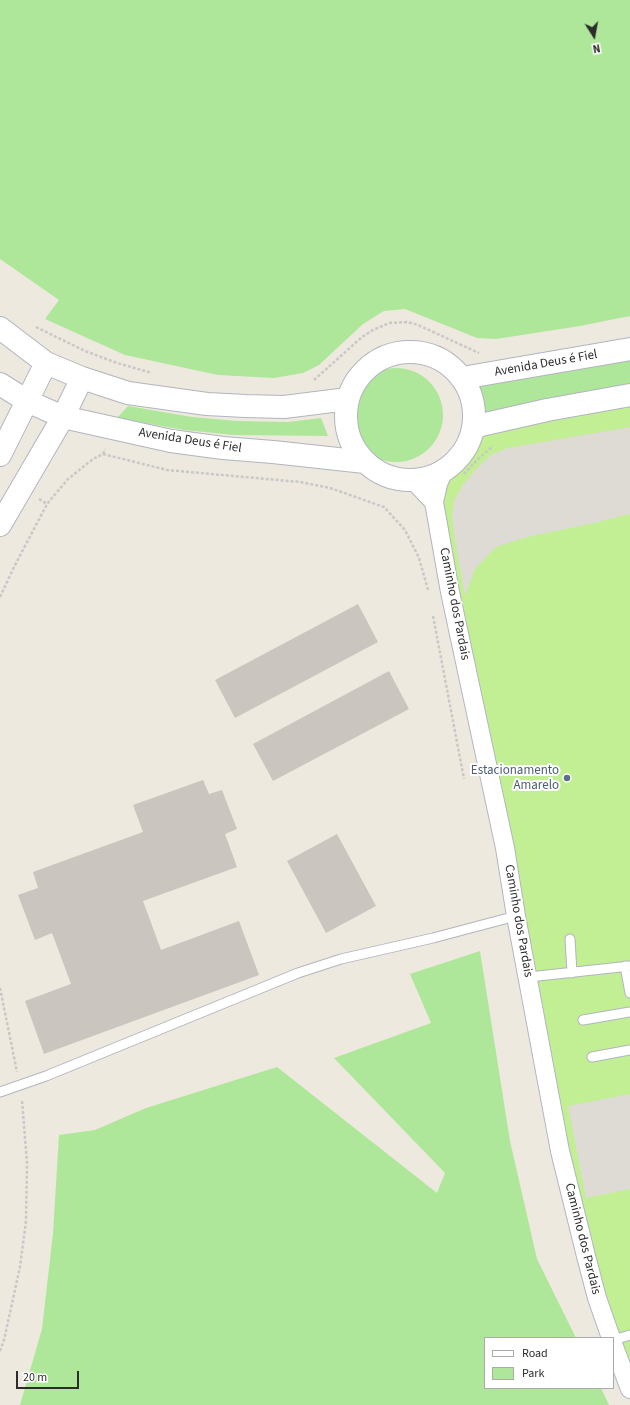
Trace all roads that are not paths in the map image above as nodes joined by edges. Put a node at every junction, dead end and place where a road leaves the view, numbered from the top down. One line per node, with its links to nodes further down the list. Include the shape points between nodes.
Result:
1 (0, 328): 3 (main road)
2 (630, 349): 5 (main road, Avenida Deus é Fiel)
3 (46, 363): 4 (main road); 9 (main road)
4 (82, 378): 8 (main road, via 128,393 207,404 284,407); 10 (main road)
5 (462, 378): 8 (main road, via 434,357 416,352 398,353 381,359 367,369 355,383); 11 (main road, via 470,394 474,412)
6 (0, 384): 9 (main road, Avenida Deus é Fiel)
7 (630, 395): 11 (main road, via 546,410)
8 (348, 399): 13 (main road, via 348,433)
9 (27, 401): 10 (main road, Avenida Deus é Fiel); 12 (main road)
10 (62, 417): 13 (main road, Avenida Deus é Fiel, via 171,441); 17 (main road)
11 (473, 429): 14 (main road, via 465,449 451,465)
12 (0, 455)
13 (364, 462): 15 (main road, via 379,472)
14 (453, 473): 15 (main road); 16 (street, Caminho dos Pardais, via 438,484)
15 (413, 480): 16 (street)
16 (434, 502): 18 (street, Caminho dos Pardais, via 450,592 505,848)
17 (0, 525)
18 (516, 916): 22 (street, Caminho dos Pardais); 28 (lane, via 341,959 298,973 54,1074)
19 (570, 939): 21 (lane)
20 (628, 966): 21 (lane); 23 (lane)
21 (572, 973): 22 (lane)
22 (529, 977): 30 (street, Caminho dos Pardais, via 560,1151 597,1298)
23 (630, 993)
24 (630, 1012): 25 (lane)
25 (582, 1020)
26 (630, 1050): 27 (lane)
27 (592, 1057)
28 (0, 1092)
29 (630, 1335): 31 (lane)
30 (611, 1337)
31 (614, 1339)
32 (614, 1347): 33 (street)
33 (630, 1389)

